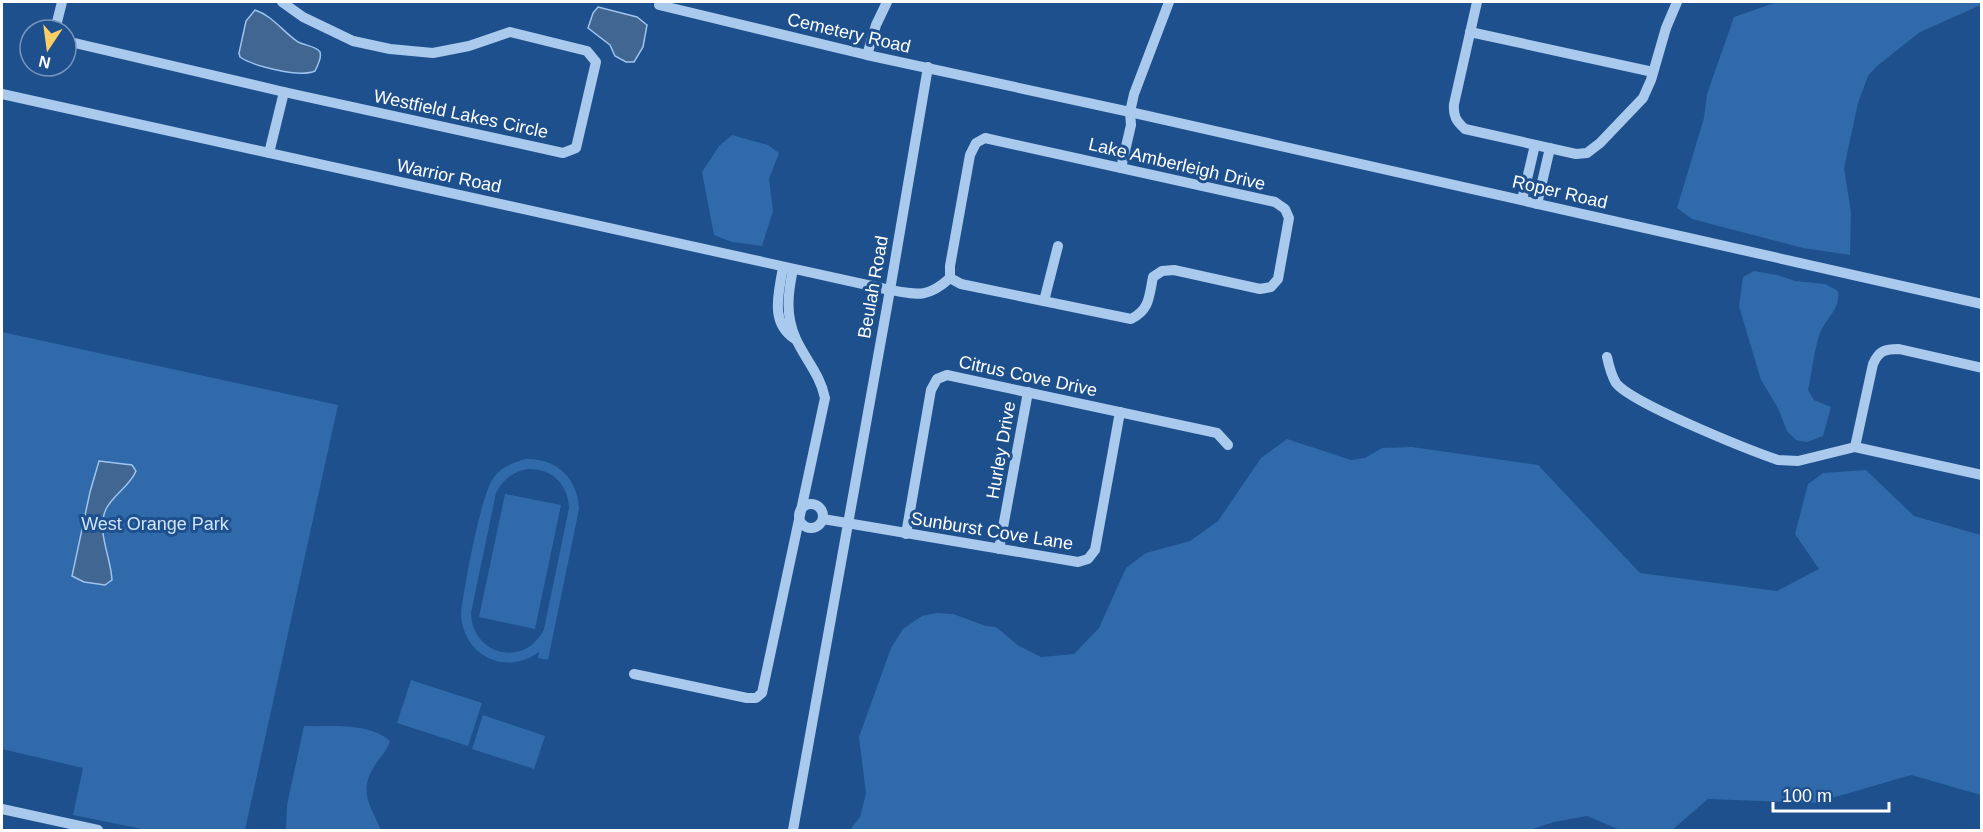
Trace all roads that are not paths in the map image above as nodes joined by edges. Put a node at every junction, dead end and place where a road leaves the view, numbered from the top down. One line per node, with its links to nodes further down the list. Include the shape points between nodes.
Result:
1 (62, 2): 8 (street)
2 (282, 2): 14 (street, Westfield Lakes Circle, via 303,17 353,41 390,49 433,53 510,32 587,51 596,62 576,148 562,153)
3 (887, 2): 11 (street)
4 (1169, 2): 16 (street)
5 (1477, 2): 9 (street)
6 (1677, 2): 13 (street)
7 (659, 5): 11 (street, Cemetery Road)
8 (58, 18)
9 (1470, 32): 13 (street); 17 (street, via 1454,104 1457,122 1465,129)
10 (78, 44): 14 (street, Westfield Lakes Circle)
11 (867, 55): 12 (street, Cemetery Road)
12 (928, 68): 16 (street); 26 (street, Beulah Road)
13 (1653, 72): 18 (street, via 1643,98 1632,112 1587,153)
14 (284, 92): 19 (street)
15 (2, 94): 19 (street, Warrior Road)
16 (1130, 112): 20 (street, via 1131,126); 21 (street, Roper Road)
17 (1534, 145): 18 (street); 21 (street)
18 (1550, 148): 22 (street)
19 (269, 153): 24 (street, Warrior Road)
20 (1121, 168): 25 (street, Lake Amberleigh Drive, via 986,138 976,143 970,155); 27 (street, Lake Amberleigh Drive, via 1275,202 1285,209 1289,218 1278,279 1271,287 1260,289 1174,270 1162,271 1153,277 1146,307 1131,319)
21 (1521, 200): 22 (street, Roper Road)
22 (1537, 204): 28 (street, Roper Road)
23 (1058, 246): 27 (street)
24 (788, 268): 26 (street, Warrior Road); 36 (street, via 787,308 796,339 822,384 825,398)
25 (950, 278): 26 (street, via 928,294); 27 (street, Lake Amberleigh Drive, via 961,284)
26 (890, 290): 38 (street, Beulah Road)
27 (1044, 301)
28 (1982, 304)
29 (1607, 357): 34 (street, via 1617,384 1644,402 1757,453 1798,461)
30 (1982, 368): 34 (street, via 1885,349 1877,354 1873,364)
31 (1028, 392): 32 (street, Citrus Cove Drive); 39 (street, Citrus Cove Drive, via 947,375 937,379 931,390); 40 (street, Hurley Drive)
32 (1120, 412): 33 (street, Citrus Cove Drive, via 1217,433); 40 (street, Sunburst Cove Lane, via 1095,550 1088,559 1078,562)
33 (1228, 445)
34 (1855, 447): 35 (street)
35 (1982, 475)
36 (799, 514): 37 (street, via 808,529 818,527); 37 (street, via 804,506 814,504 822,510); 41 (street, via 759,697 747,698)
37 (824, 519): 38 (street, Sunburst Cove Lane)
38 (848, 524): 39 (street, Sunburst Cove Lane); 44 (street, Beulah Road)
39 (906, 534): 40 (street, Sunburst Cove Lane)
40 (999, 549)
41 (633, 674)
42 (2, 809): 43 (street)
43 (98, 831)
44 (793, 831)

